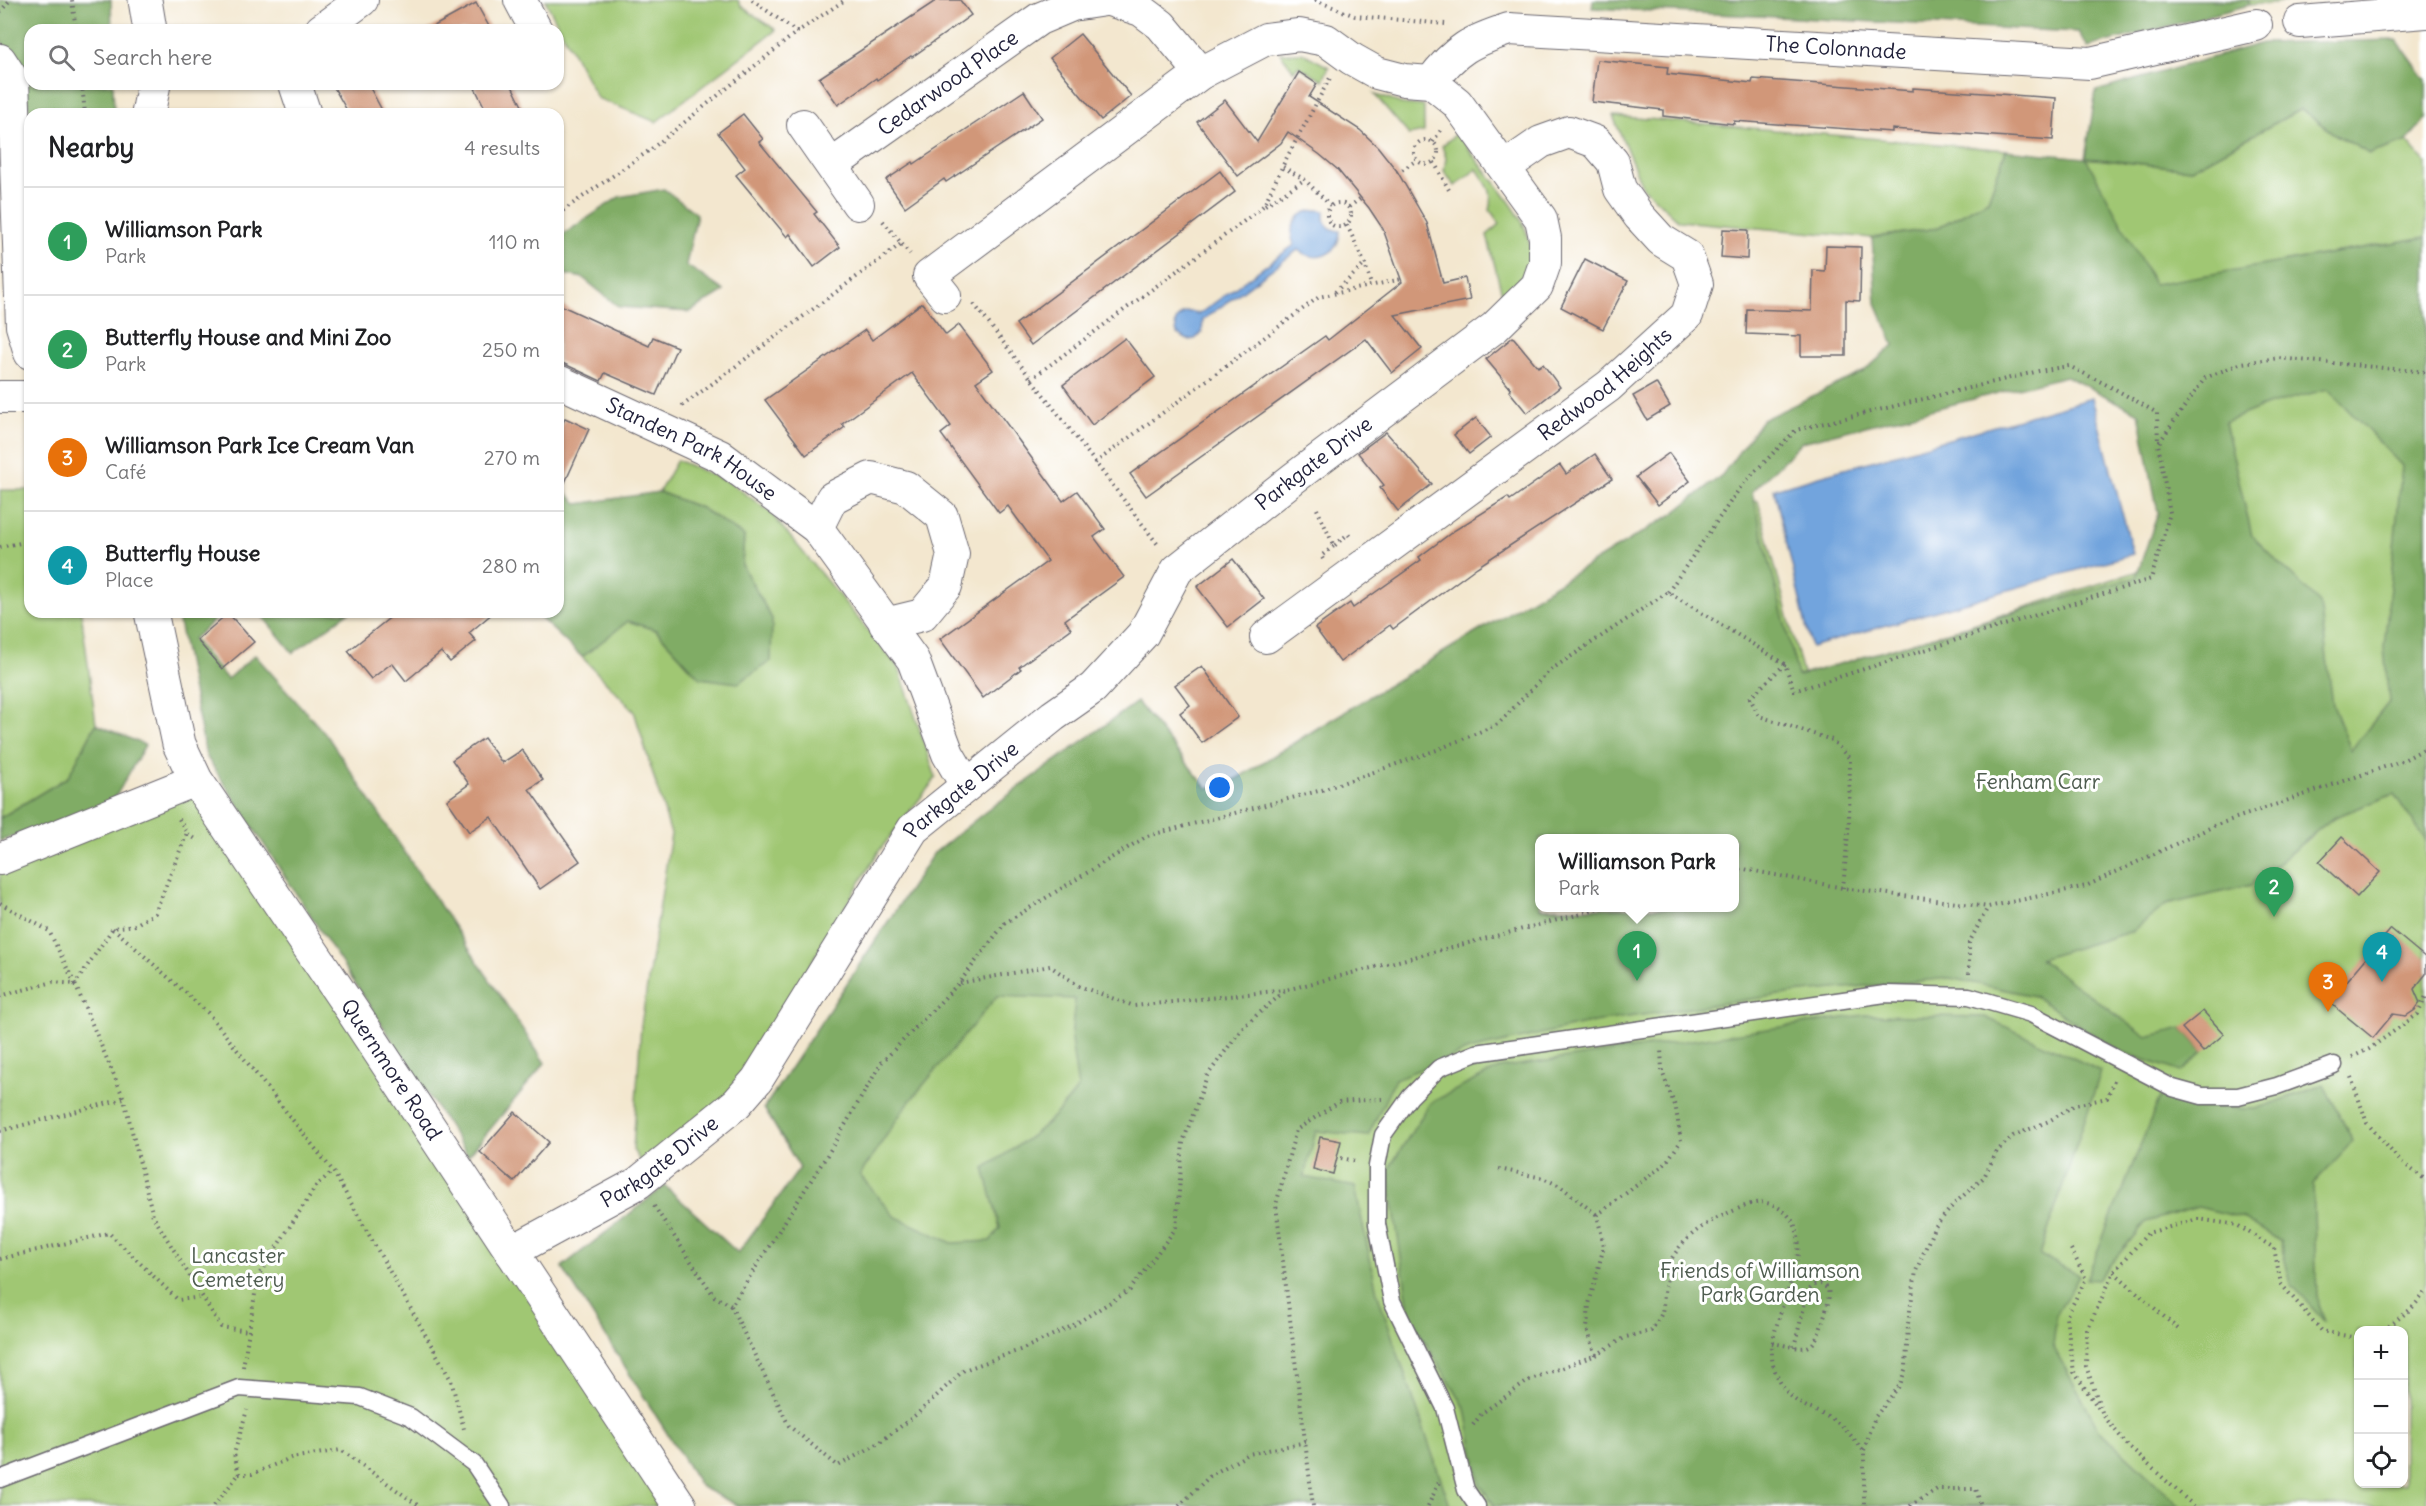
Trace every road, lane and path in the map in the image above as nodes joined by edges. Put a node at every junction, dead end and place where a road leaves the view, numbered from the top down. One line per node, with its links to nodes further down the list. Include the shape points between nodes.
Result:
1 (10, 0): 11 (path)
2 (72, 0): 14 (path)
3 (145, 0): 15 (street)
4 (362, 0): 16 (street)
5 (520, 0): 17 (street)
6 (752, 0): 20 (path)
7 (845, 0): 20 (path)
8 (1105, 0): 34 (street, Cedarwood Place, via 1072,5 1040,19)
9 (1109, 0): 23 (street, via 1141,10 1161,25)
10 (1315, 0): 18 (path, via 1355,16)
11 (0, 12)
12 (2426, 12): 13 (street)
13 (2300, 22)
14 (75, 24)
15 (149, 24)
16 (329, 24)
17 (533, 24)
18 (1452, 25)
19 (2256, 26): 24 (street, The Colonnade, via 2090,63 1509,29 1476,40 1447,60)
20 (797, 32): 45 (path, via 650,150)
21 (1344, 53): 23 (street, via 1326,40 1299,35 1266,39); 24 (street, via 1377,73); 35 (path)
22 (0, 60): 53 (street, via 12,80)
23 (1201, 73): 51 (street)
24 (1431, 82): 36 (street, Parkgate Drive, via 1457,103)
25 (83, 90): 28 (path)
26 (153, 90): 29 (street)
27 (297, 90): 30 (street)
28 (84, 108)
29 (149, 108)
30 (303, 108)
31 (803, 125): 34 (street)
32 (1417, 160): 33 (path, via 1425,165); 33 (path, via 1416,145 1427,140 1439,150); 37 (path)
33 (1434, 162): 39 (path)
34 (832, 165): 41 (street)
35 (1282, 167): 38 (path); 42 (path)
36 (1505, 167): 69 (street, Parkgate Drive, via 1541,219 1545,263 1537,286 1495,327); 73 (street, Redwood Heights, via 1541,142 1569,132 1596,142 1612,162 1620,189 1639,216 1661,240 1687,256 1697,284 1687,315 1609,386)
37 (1397, 173)
38 (1304, 180): 42 (path); 43 (path)
39 (1449, 190)
40 (1362, 198): 44 (path)
41 (858, 204): 47 (path, via 873,209)
42 (1264, 205): 55 (path)
43 (1331, 206): 44 (path, via 1340,203); 46 (path, via 1327,217 1332,225)
44 (1349, 207): 46 (path, via 1351,217)
45 (564, 210)
46 (1347, 225): 48 (path)
47 (901, 244): 51 (path); 59 (path)
48 (1365, 264): 50 (path); 52 (path)
49 (1402, 279): 50 (path)
50 (1371, 285): 52 (path)
51 (937, 286): 55 (path, via 971,300)
52 (1334, 292): 61 (path, via 1319,297)
53 (24, 333)
54 (2426, 372): 60 (path, via 2278,358 2242,363 2205,378)
55 (1031, 379): 61 (path)
56 (564, 384): 59 (street, Standen Park House)
57 (0, 397): 58 (street)
58 (24, 397)
59 (654, 426): 63 (street, Standen Park House, via 720,456)
60 (2158, 444): 70 (path, via 2157,413 2069,366 1796,430 1742,486); 74 (path, via 2170,513 2151,579 1794,691)
61 (1095, 463): 69 (path)
62 (1317, 509): 66 (path)
63 (817, 528): 72 (street, Standen Park House); 72 (street, via 832,498 871,478 906,487 942,516 953,554 946,586 922,615)
64 (1348, 534): 66 (path)
65 (24, 542): 67 (path)
66 (1334, 546): 68 (path)
67 (0, 547)
68 (1321, 556)
69 (1177, 570): 77 (street, Parkgate Drive, via 1143,634 1093,688)
70 (1668, 592): 74 (path); 86 (path, via 1549,671 1498,724 1322,790 1147,836 1005,923)
71 (152, 618): 76 (street, Quernmore Road, via 179,744)
72 (885, 624): 77 (street, Standen Park House, via 913,660 948,754)
73 (1266, 637)
74 (1785, 664): 81 (path, via 1750,698 1758,716 1832,740 1850,759)
75 (2426, 748): 83 (path, via 2402,761 2216,825 2086,886)
76 (196, 780): 79 (street); 104 (street, Quernmore Road)
77 (966, 785): 101 (street, Parkgate Drive, via 913,829 756,1080 737,1103)
78 (187, 833): 85 (path, via 155,913 135,926)
79 (0, 859)
80 (1739, 870): 81 (path)
81 (1843, 888): 83 (path)
82 (0, 903): 87 (path, via 49,931)
83 (1988, 907): 90 (path, via 1969,943)
84 (1588, 912): 88 (path)
85 (113, 928): 87 (path); 99 (path, via 208,1013)
86 (959, 983): 88 (path, via 1050,966 1079,986 1134,1006); 109 (path, via 882,1062)
87 (75, 984): 89 (path, via 53,982); 96 (path)
88 (1286, 990): 109 (path, via 1243,1027 1207,1076 1183,1143 1176,1228 1130,1290 1072,1326 964,1370 879,1443 838,1466 789,1426)
89 (0, 996)
90 (1969, 996): 92 (lane, via 1885,994); 94 (lane, via 2031,1014)
91 (2426, 996): 93 (path, via 2418,1014 2369,1049)
92 (1660, 1027): 95 (lane, via 1476,1053 1439,1068); 102 (path, via 1662,1071 1676,1109 1681,1142 1665,1164)
93 (2340, 1062): 94 (lane, via 2238,1096 2202,1096 2173,1088); 100 (path, via 2367,1123 2400,1161)
94 (2121, 1063): 121 (path, via 2107,1098 2075,1105 2013,1136 1997,1150 1984,1177 1934,1228 1916,1271 1906,1367 1900,1385 1875,1417)
95 (1410, 1097): 119 (path, via 1338,1102 1296,1130 1276,1205); 120 (lane, via 1383,1136 1377,1166 1377,1224 1392,1301 1445,1408)
96 (124, 1099): 97 (path); 108 (path, via 153,1216)
97 (0, 1131)
98 (1498, 1169): 102 (path, via 1543,1178 1560,1186)
99 (333, 1171): 112 (path, via 316,1186 258,1276); 122 (path, via 451,1380)
100 (2426, 1180)
101 (638, 1183): 104 (street, Parkgate Drive); 109 (path, via 714,1296)
102 (1597, 1215): 116 (path, via 1604,1246 1589,1304 1587,1329)
103 (2071, 1249): 118 (path, via 2086,1279 2066,1317 2074,1372)
104 (511, 1252): 128 (street, Quernmore Road)
105 (0, 1259): 108 (path, via 109,1233 178,1300)
106 (2114, 1272): 111 (path); 113 (path, via 2148,1233 2198,1219 2237,1225 2274,1248 2281,1284 2322,1331); 118 (path, via 2087,1330 2086,1366)
107 (2426, 1292): 110 (path)
108 (203, 1297): 112 (path, via 221,1327)
109 (731, 1306)
110 (2389, 1326)
111 (2178, 1329)
112 (249, 1331): 117 (path)
113 (2354, 1336)
114 (1772, 1343): 115 (path); 116 (path, via 1794,1275 1797,1232 1788,1214 1772,1204 1757,1201 1714,1218 1691,1235 1671,1259 1662,1313 1651,1331 1626,1337); 121 (path, via 1773,1367 1782,1387 1798,1404 1837,1422)
115 (1794, 1347): 115 (path, via 1812,1346 1818,1339 1830,1297 1821,1284 1808,1291)
116 (1596, 1355): 120 (path, via 1531,1379 1482,1413)
117 (246, 1389): 122 (lane, via 360,1397 411,1417); 123 (path, via 234,1454); 124 (lane)
118 (2103, 1415): 136 (path, via 2129,1447)
119 (1306, 1442): 129 (path, via 1249,1454 1211,1475); 130 (path)
120 (1455, 1449): 131 (path); 132 (lane, via 1466,1490)
121 (1864, 1451): 133 (path)
122 (474, 1464): 127 (lane)
123 (239, 1474): 125 (path); 126 (path, via 252,1474 291,1458 341,1450)
124 (0, 1479)
125 (214, 1506)
126 (418, 1506)
127 (502, 1506)
128 (680, 1506)
129 (1179, 1506)
130 (1313, 1506)
131 (1428, 1506)
132 (1477, 1506)
133 (1864, 1506)
134 (1910, 1506): 135 (path, via 1937,1489 1976,1489)
135 (1981, 1506)
136 (2194, 1506)

